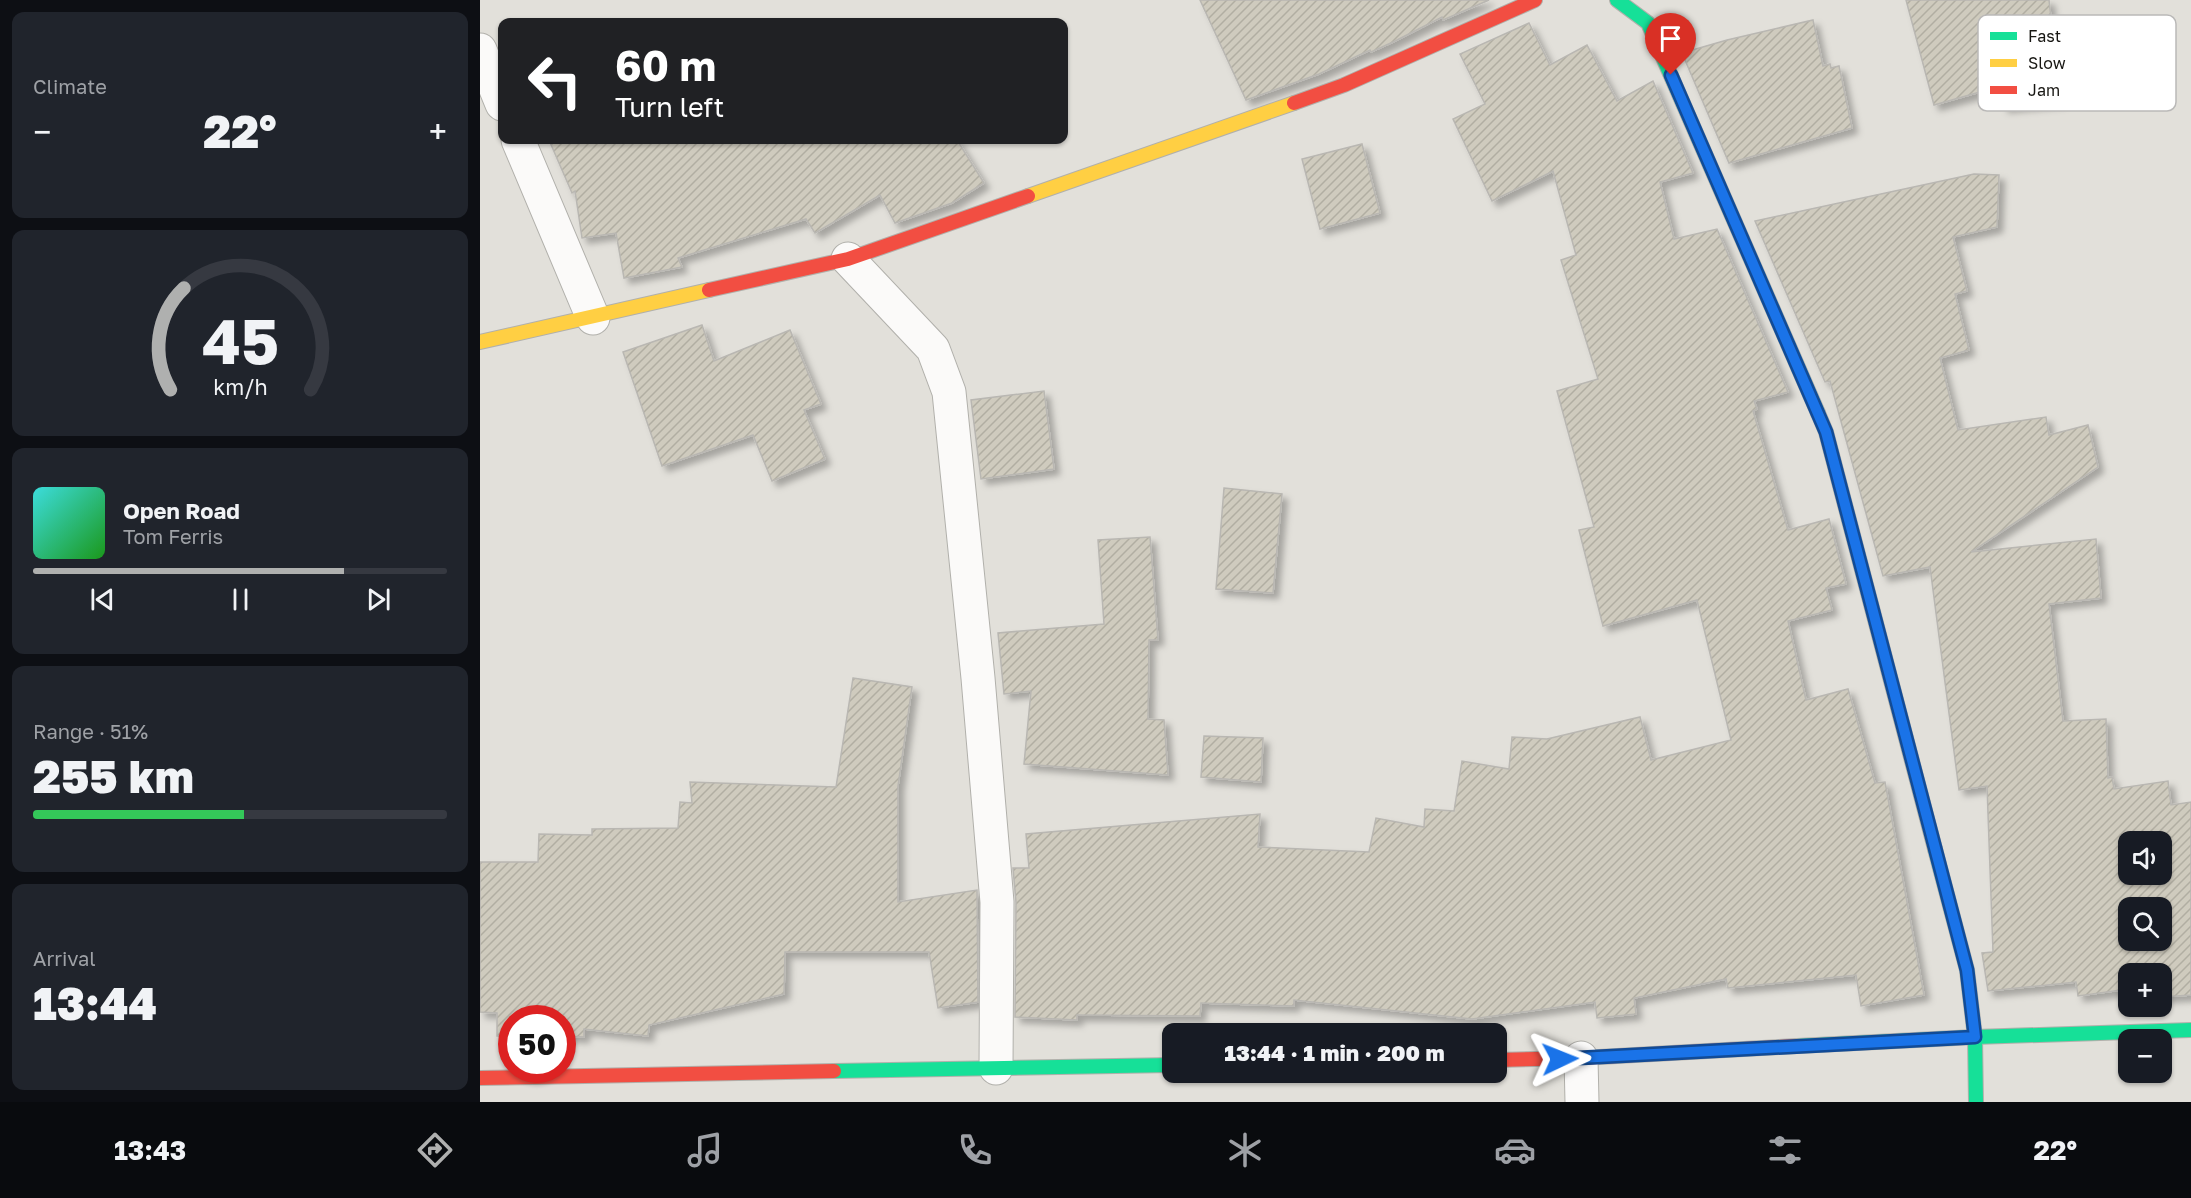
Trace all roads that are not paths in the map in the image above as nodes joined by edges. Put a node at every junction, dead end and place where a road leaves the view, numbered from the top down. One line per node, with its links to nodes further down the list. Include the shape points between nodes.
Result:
1 (1535, 0): 6 (street, via 1344,85)
2 (1617, 0): 10 (street, via 1648,23 1826,432 1967,970)
3 (480, 50): 4 (street)
4 (498, 94)
5 (520, 144): 7 (street)
6 (848, 260): 7 (street); 14 (street, via 933,349 949,392 997,902)
7 (593, 318): 8 (street)
8 (480, 342)
9 (2191, 1030): 10 (street)
10 (1975, 1037): 11 (street); 17 (street)
11 (1581, 1058): 12 (street); 16 (street)
12 (1507, 1060)
13 (1162, 1065): 14 (street)
14 (996, 1068): 15 (street)
15 (480, 1078)
16 (1582, 1102)
17 (1976, 1102)

